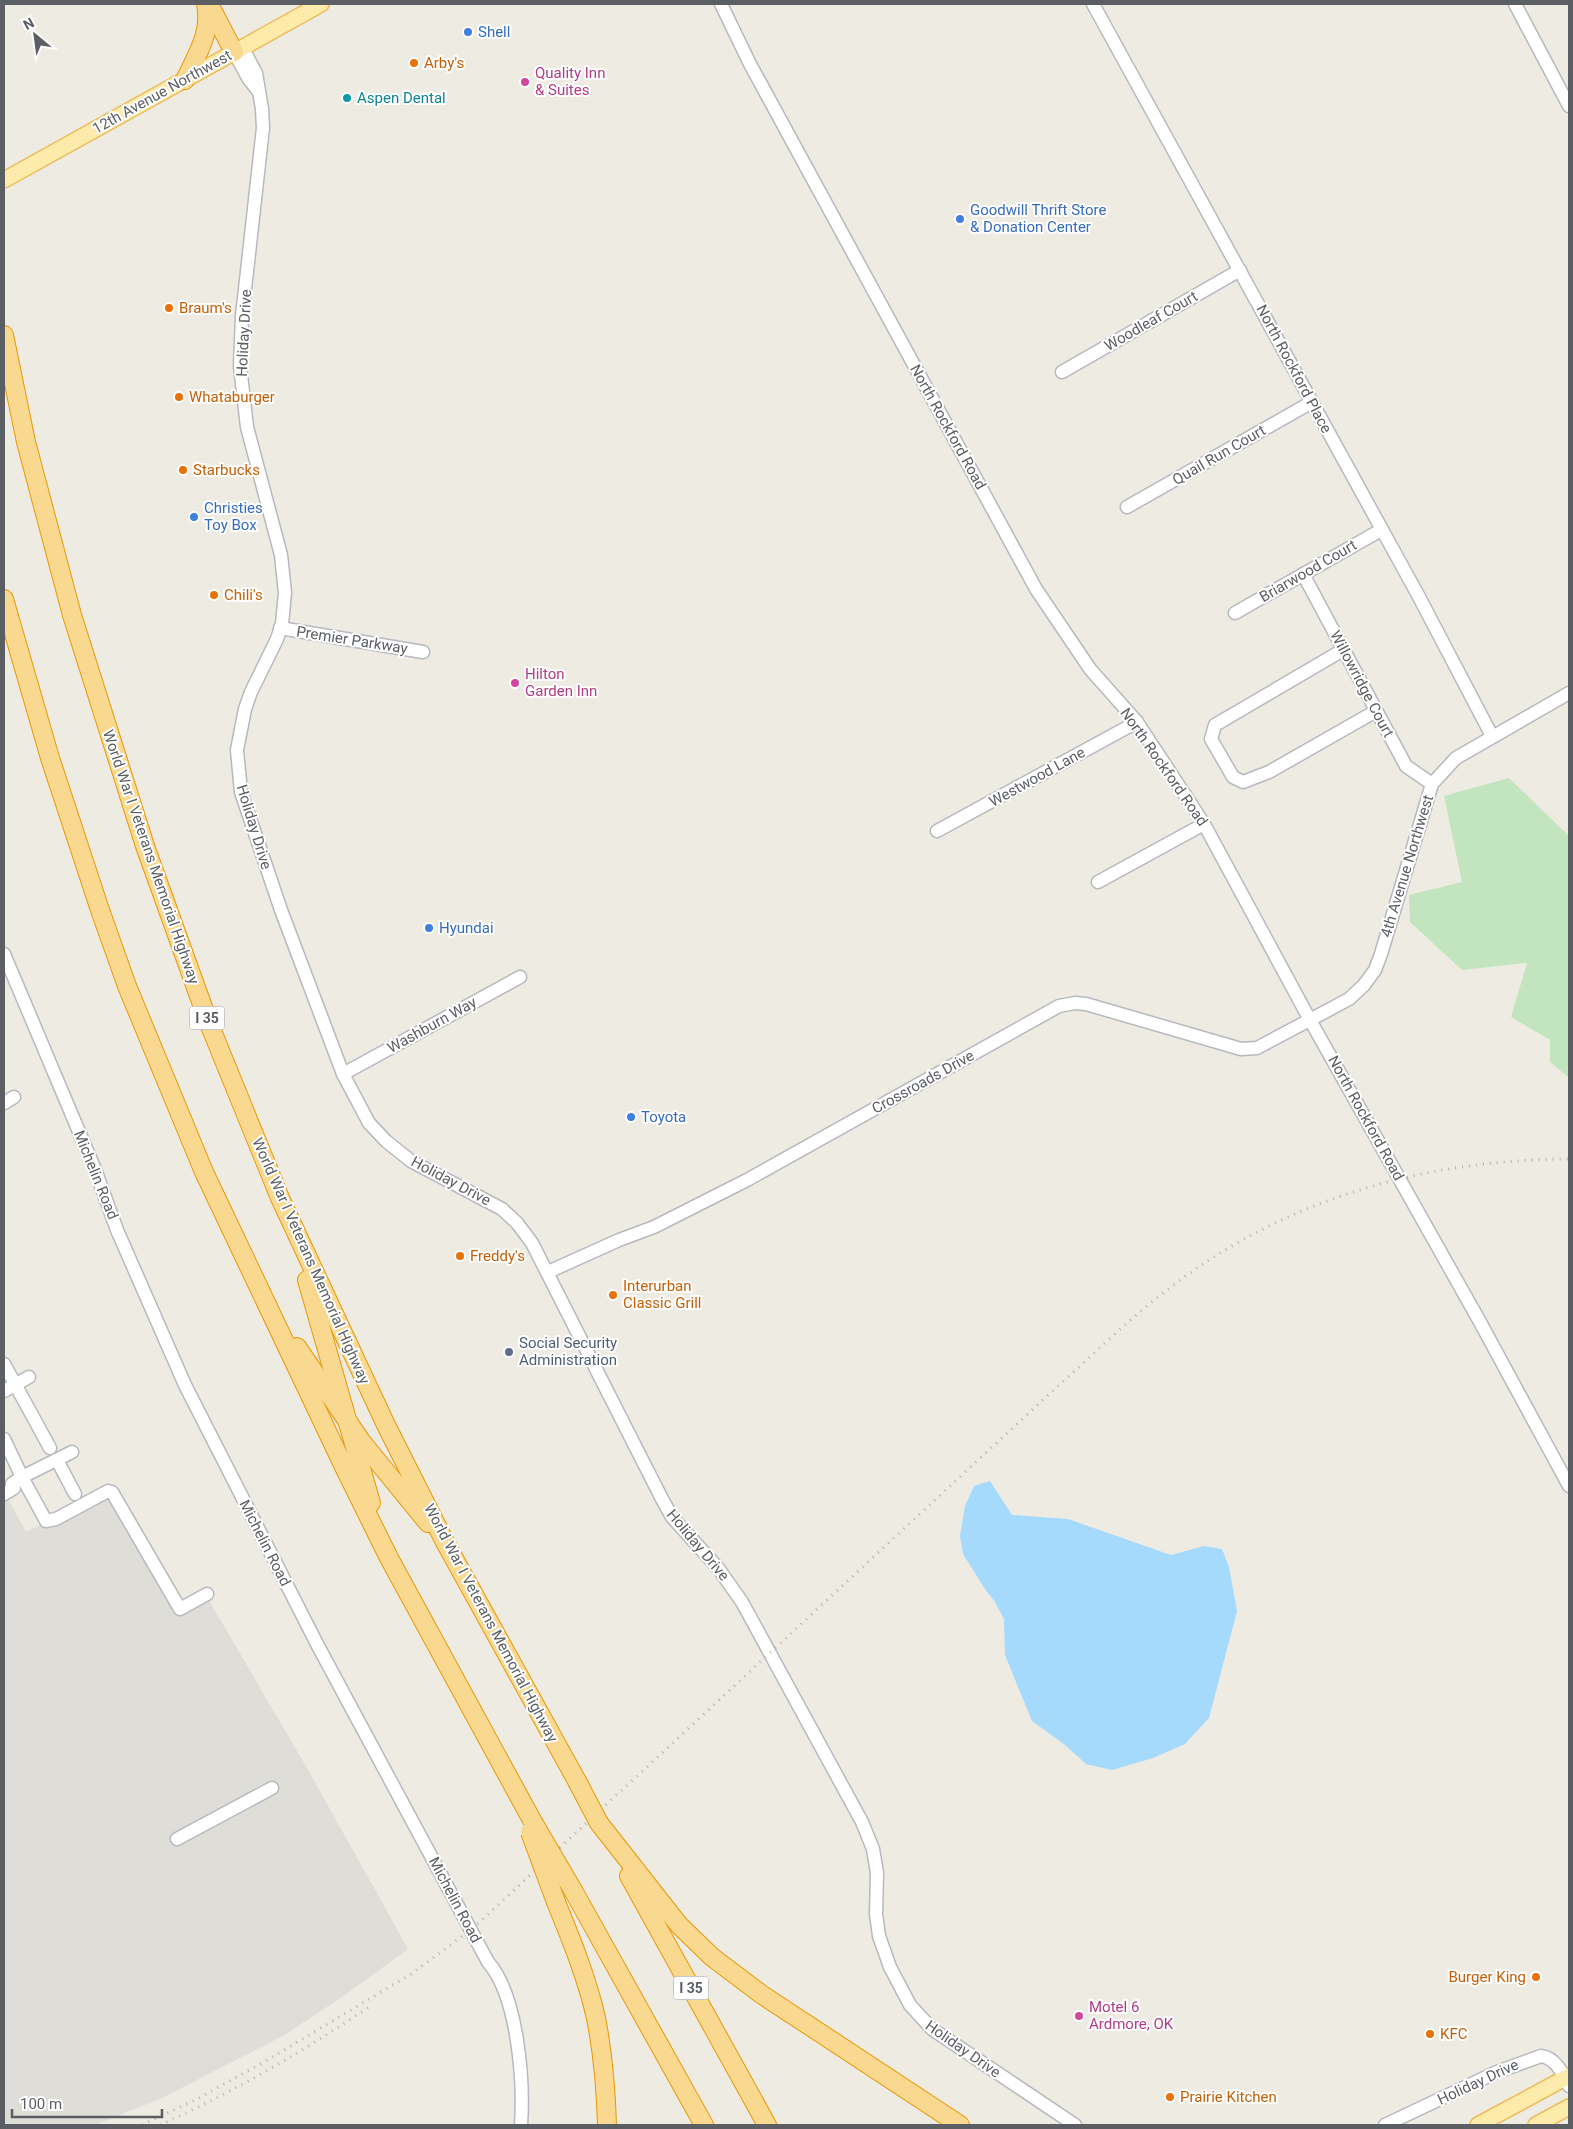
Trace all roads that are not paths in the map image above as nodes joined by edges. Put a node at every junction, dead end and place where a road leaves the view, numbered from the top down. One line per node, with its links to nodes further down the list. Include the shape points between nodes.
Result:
1 (207, 4): 7 (highway); 8 (highway, via 204,41)
2 (219, 4): 7 (highway)
3 (321, 4): 7 (main road, 12th Avenue Northwest)
4 (720, 4): 25 (street, North Rockford Road, via 1036,589 1090,669)
5 (1093, 4): 11 (street, North Rockford Place)
6 (1515, 4): 9 (street)
7 (238, 49): 8 (main road, 12th Avenue Northwest); 20 (street, Holiday Drive, via 256,73 263,128 243,308 240,366 248,432 283,570 285,593)
8 (185, 80): 10 (main road, 12th Avenue Northwest)
9 (1568, 101)
10 (6, 178)
11 (1240, 270): 13 (street, Woodleaf Court); 14 (street, North Rockford Place)
12 (4, 335): 35 (highway, World War I Veterans Memorial Highway / I 35, via 26,442 103,716 177,938)
13 (1062, 372)
14 (1312, 402): 15 (street, Quail Run Court); 16 (street, North Rockford Place)
15 (1127, 507)
16 (1381, 530): 17 (street, Briarwood Court); 26 (street, North Rockford Place)
17 (1303, 574): 19 (street, Briarwood Court); 21 (street, Willowridge Court)
18 (4, 599): 36 (highway, via 50,758 127,986 204,1172)
19 (1235, 613)
20 (280, 628): 22 (street, Premier Parkway); 34 (street, Holiday Drive, via 244,709 237,750 238,772 241,792 271,882)
21 (1343, 650): 24 (street, Willowridge Court); 24 (street, via 1215,724 1211,739 1233,777 1243,782 1269,772)
22 (423, 652)
23 (1569, 693): 26 (street, 4th Avenue Northwest)
24 (1376, 710): 27 (street, Willowridge Court, via 1406,766)
25 (1137, 722): 28 (street, North Rockford Road); 29 (street, Westwood Lane)
26 (1492, 736): 27 (street, 4th Avenue Northwest, via 1456,758)
27 (1432, 784): 33 (street, 4th Avenue Northwest, via 1375,970 1350,999)
28 (1204, 824): 30 (street); 33 (street, North Rockford Road)
29 (937, 831)
30 (1098, 882)
31 (4, 954): 59 (street, Michelin Road, via 96,1172 117,1230 185,1385 317,1644 495,1970 520,2053)
32 (520, 977): 34 (street, Washburn Way)
33 (1310, 1020): 37 (street, Crossroads Drive, via 1256,1048 1241,1049 1086,1004 1059,1006 747,1180 654,1227); 47 (street, North Rockford Road)
34 (343, 1074): 37 (street, Holiday Drive, via 369,1123 386,1141 423,1168 502,1209 532,1242)
35 (280, 1198): 41 (highway); 50 (highway, World War I Veterans Memorial Highway / I 35, via 386,1425)
36 (240, 1247): 41 (highway, via 287,1331); 51 (highway)
37 (548, 1272): 64 (street, Holiday Drive, via 662,1500 672,1517 718,1568 742,1602 862,1822 873,1849 877,1873 879,1936 890,1968 910,2005 932,2029)
38 (4, 1364): 40 (street)
39 (29, 1377): 40 (street)
40 (9, 1388): 43 (street)
41 (348, 1422): 50 (highway); 51 (highway)
42 (4, 1440): 46 (street)
43 (50, 1448)
44 (72, 1452): 45 (street)
45 (57, 1460): 46 (street); 49 (street)
46 (22, 1477): 48 (street, via 12,1484 14,1488); 52 (street, via 46,1521 56,1519 108,1491 112,1492 180,1609)
47 (1569, 1486)
48 (4, 1494)
49 (76, 1494)
50 (446, 1544): 56 (highway, World War I Veterans Memorial Highway / I 35, bridge, via 576,1782)
51 (389, 1558): 54 (highway, via 519,1796)
52 (207, 1594)
53 (272, 1788): 55 (street)
54 (530, 1824): 60 (highway, bridge, via 595,2017 602,2051); 61 (highway, bridge, via 574,1892)
55 (177, 1839)
56 (617, 1849): 62 (highway, World War I Veterans Memorial Highway / I 35); 63 (highway, via 668,1913 712,1957 761,1994)
57 (1568, 2080): 65 (street, Holiday Drive, via 1554,2061 1547,2057 1531,2058); 66 (main road)
58 (1569, 2107): 67 (main road)
59 (521, 2125)
60 (607, 2125)
61 (704, 2125)
62 (767, 2125)
63 (960, 2125)
64 (1075, 2125)
65 (1385, 2125)
66 (1478, 2125)
67 (1536, 2125)

